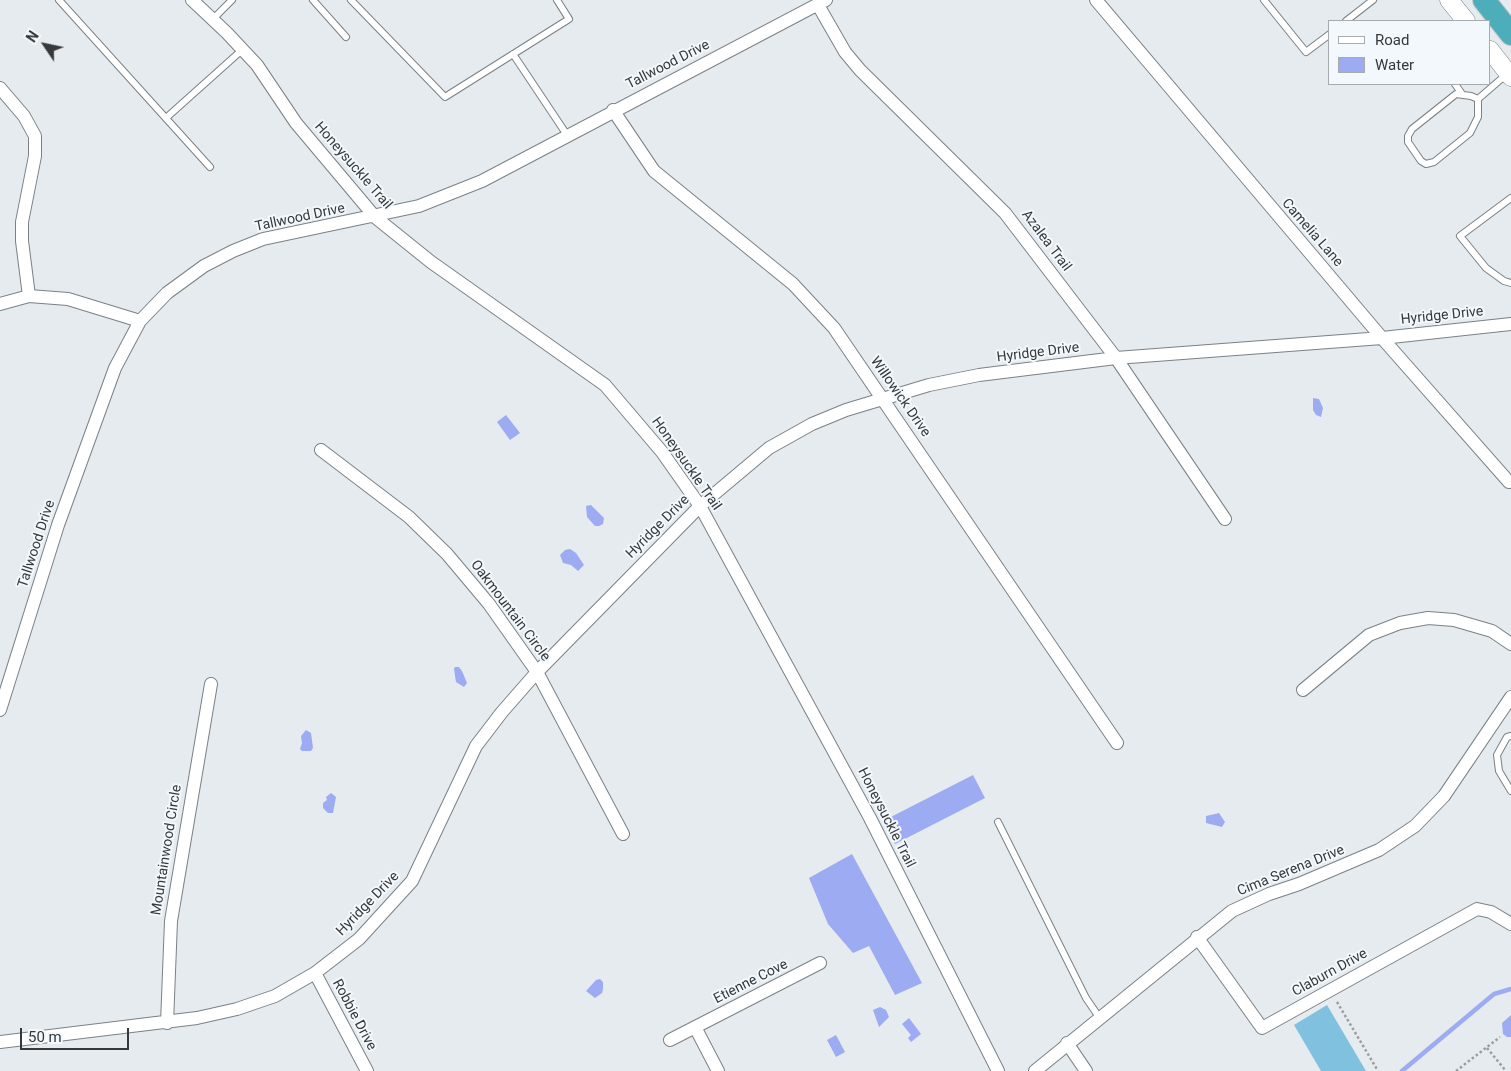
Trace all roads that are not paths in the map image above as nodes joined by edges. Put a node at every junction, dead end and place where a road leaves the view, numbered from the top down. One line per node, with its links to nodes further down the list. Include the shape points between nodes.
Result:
1 (59, 0): 32 (lane)
2 (192, 0): 16 (street, Honeysuckle Trail)
3 (232, 0): 16 (lane)
4 (313, 0): 22 (lane)
5 (351, 0): 25 (lane, via 445,97)
6 (557, 0): 25 (lane, via 569,19)
7 (1096, 0): 42 (street, Camelia Lane)
8 (1264, 0): 21 (lane, via 1306,52)
9 (1374, 0): 17 (lane)
10 (1450, 0): 18 (main road)
11 (1484, 0): 20 (highway)
12 (1490, 0): 19 (highway)
13 (1500, 0): 15 (highway)
14 (822, 2): 31 (street, Tallwood Drive); 43 (street, Azalea Trail, via 850,58 1005,213)
15 (1511, 14)
16 (213, 19): 23 (street, Honeysuckle Trail)
17 (1347, 20)
18 (1465, 20)
19 (1511, 25)
20 (1511, 34)
21 (1328, 36)
22 (346, 37)
23 (242, 50): 32 (lane); 36 (street, Honeysuckle Trail, via 296,123)
24 (1491, 51): 26 (main road)
25 (514, 54): 33 (lane)
26 (1510, 75): 30 (lane)
27 (1456, 85): 29 (lane)
28 (0, 88): 38 (street, via 24,116 35,136 36,156 22,222)
29 (1462, 94): 30 (lane); 30 (lane, via 1456,94 1412,129 1408,136 1408,142 1426,164 1434,162 1470,133 1478,117)
30 (1478, 99)
31 (614, 110): 33 (street, Tallwood Drive); 44 (street, Willowick Drive, via 654,171 793,284 834,328)
32 (166, 118): 34 (lane)
33 (567, 135): 36 (street, Tallwood Drive, via 482,181 419,206)
34 (210, 167)
35 (1511, 198): 37 (lane, via 1460,236 1486,268)
36 (375, 217): 40 (street, Tallwood Drive, via 263,240 233,251 204,266 167,293); 47 (street, Honeysuckle Trail, via 431,262 605,385 662,452)
37 (1511, 283)
38 (29, 296): 39 (street); 40 (street, via 68,299)
39 (0, 304)
40 (140, 322): 54 (street, Tallwood Drive, via 115,368 58,525)
41 (1511, 324): 42 (street, Hyridge Drive)
42 (1382, 338): 43 (street, Hyridge Drive); 46 (street, Camelia Lane)
43 (1116, 358): 44 (street, Hyridge Drive, via 979,375 929,385); 48 (street, Azalea Trail)
44 (884, 399): 47 (street, Hyridge Drive, via 812,424 769,448); 56 (street, Willowick Drive)
45 (321, 450): 50 (street, Oakmountain Circle, via 409,517 447,554 489,604)
46 (1509, 482)
47 (700, 506): 50 (street, Hyridge Drive); 72 (street, Honeysuckle Trail, via 870,818)
48 (1225, 519)
49 (1511, 644): 52 (street, via 1492,631 1454,620 1428,618 1400,623 1369,635)
50 (537, 672): 59 (street, Oakmountain Circle); 63 (street, Hyridge Drive, via 476,746 412,881 358,939)
51 (211, 684): 65 (street, Mountainwood Circle, via 171,920)
52 (1303, 690)
53 (1511, 697): 61 (street, Cima Serena Drive, via 1444,796 1415,826 1379,850 1232,911)
54 (0, 710)
55 (1511, 736): 57 (lane, via 1507,737 1497,755 1499,771)
56 (1117, 743)
57 (1511, 791)
58 (998, 822): 64 (lane, via 1086,998)
59 (623, 834)
60 (1511, 924): 61 (street, Claburn Drive, via 1491,912 1477,909 1262,1028)
61 (1197, 937): 64 (street, Cima Serena Drive)
62 (820, 963): 66 (street, Etienne Cove)
63 (315, 973): 65 (street, Hyridge Drive, via 275,996 238,1009); 70 (street, Robbie Drive)
64 (1099, 1017): 69 (street, Cima Serena Drive)
65 (167, 1023): 68 (street, Hyridge Drive)
66 (695, 1027): 67 (street, Etienne Cove); 71 (street)
67 (670, 1040)
68 (0, 1042)
69 (1067, 1043): 73 (street, Cima Serena Drive); 74 (street)
70 (367, 1071)
71 (718, 1071)
72 (998, 1071)
73 (1035, 1071)
74 (1086, 1071)

